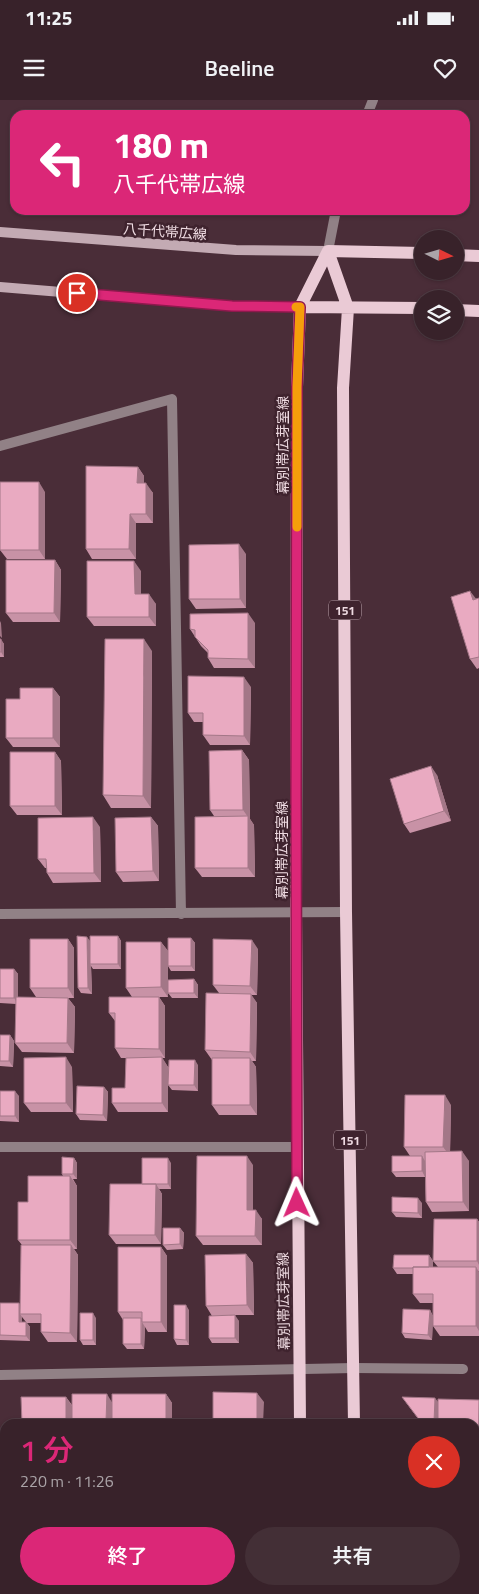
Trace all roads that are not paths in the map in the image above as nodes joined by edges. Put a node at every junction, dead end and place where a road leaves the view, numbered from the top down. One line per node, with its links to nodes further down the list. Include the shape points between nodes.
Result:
1 (335, 215): 3 (street)
2 (0, 232): 3 (main road, 八千代帯広線, via 236,250)
3 (328, 251): 4 (main road); 8 (main road, 幕別帯広芽室線); 9 (main road, 151)
4 (414, 253)
5 (464, 255): 6 (main road)
6 (479, 256)
7 (0, 286): 8 (main road, via 232,306)
8 (300, 307): 9 (main road); 14 (main road, 幕別帯広芽室線)
9 (348, 308): 10 (main road); 15 (main road, 151, via 343,388)
10 (414, 308)
11 (464, 310): 12 (main road)
12 (479, 311)
13 (0, 446): 17 (street, via 172,399)
14 (296, 912): 15 (street); 17 (street); 19 (main road, 幕別帯広芽室線)
15 (346, 912): 20 (main road, 151)
16 (0, 914): 17 (street)
17 (181, 914)
18 (0, 1147): 19 (street)
19 (296, 1147): 21 (main road, 幕別帯広芽室線)
20 (354, 1368): 21 (street); 22 (street); 25 (main road, 151)
21 (299, 1369): 23 (street); 24 (main road, 幕別帯広芽室線)
22 (464, 1369)
23 (0, 1374)
24 (300, 1419)
25 (354, 1419)

